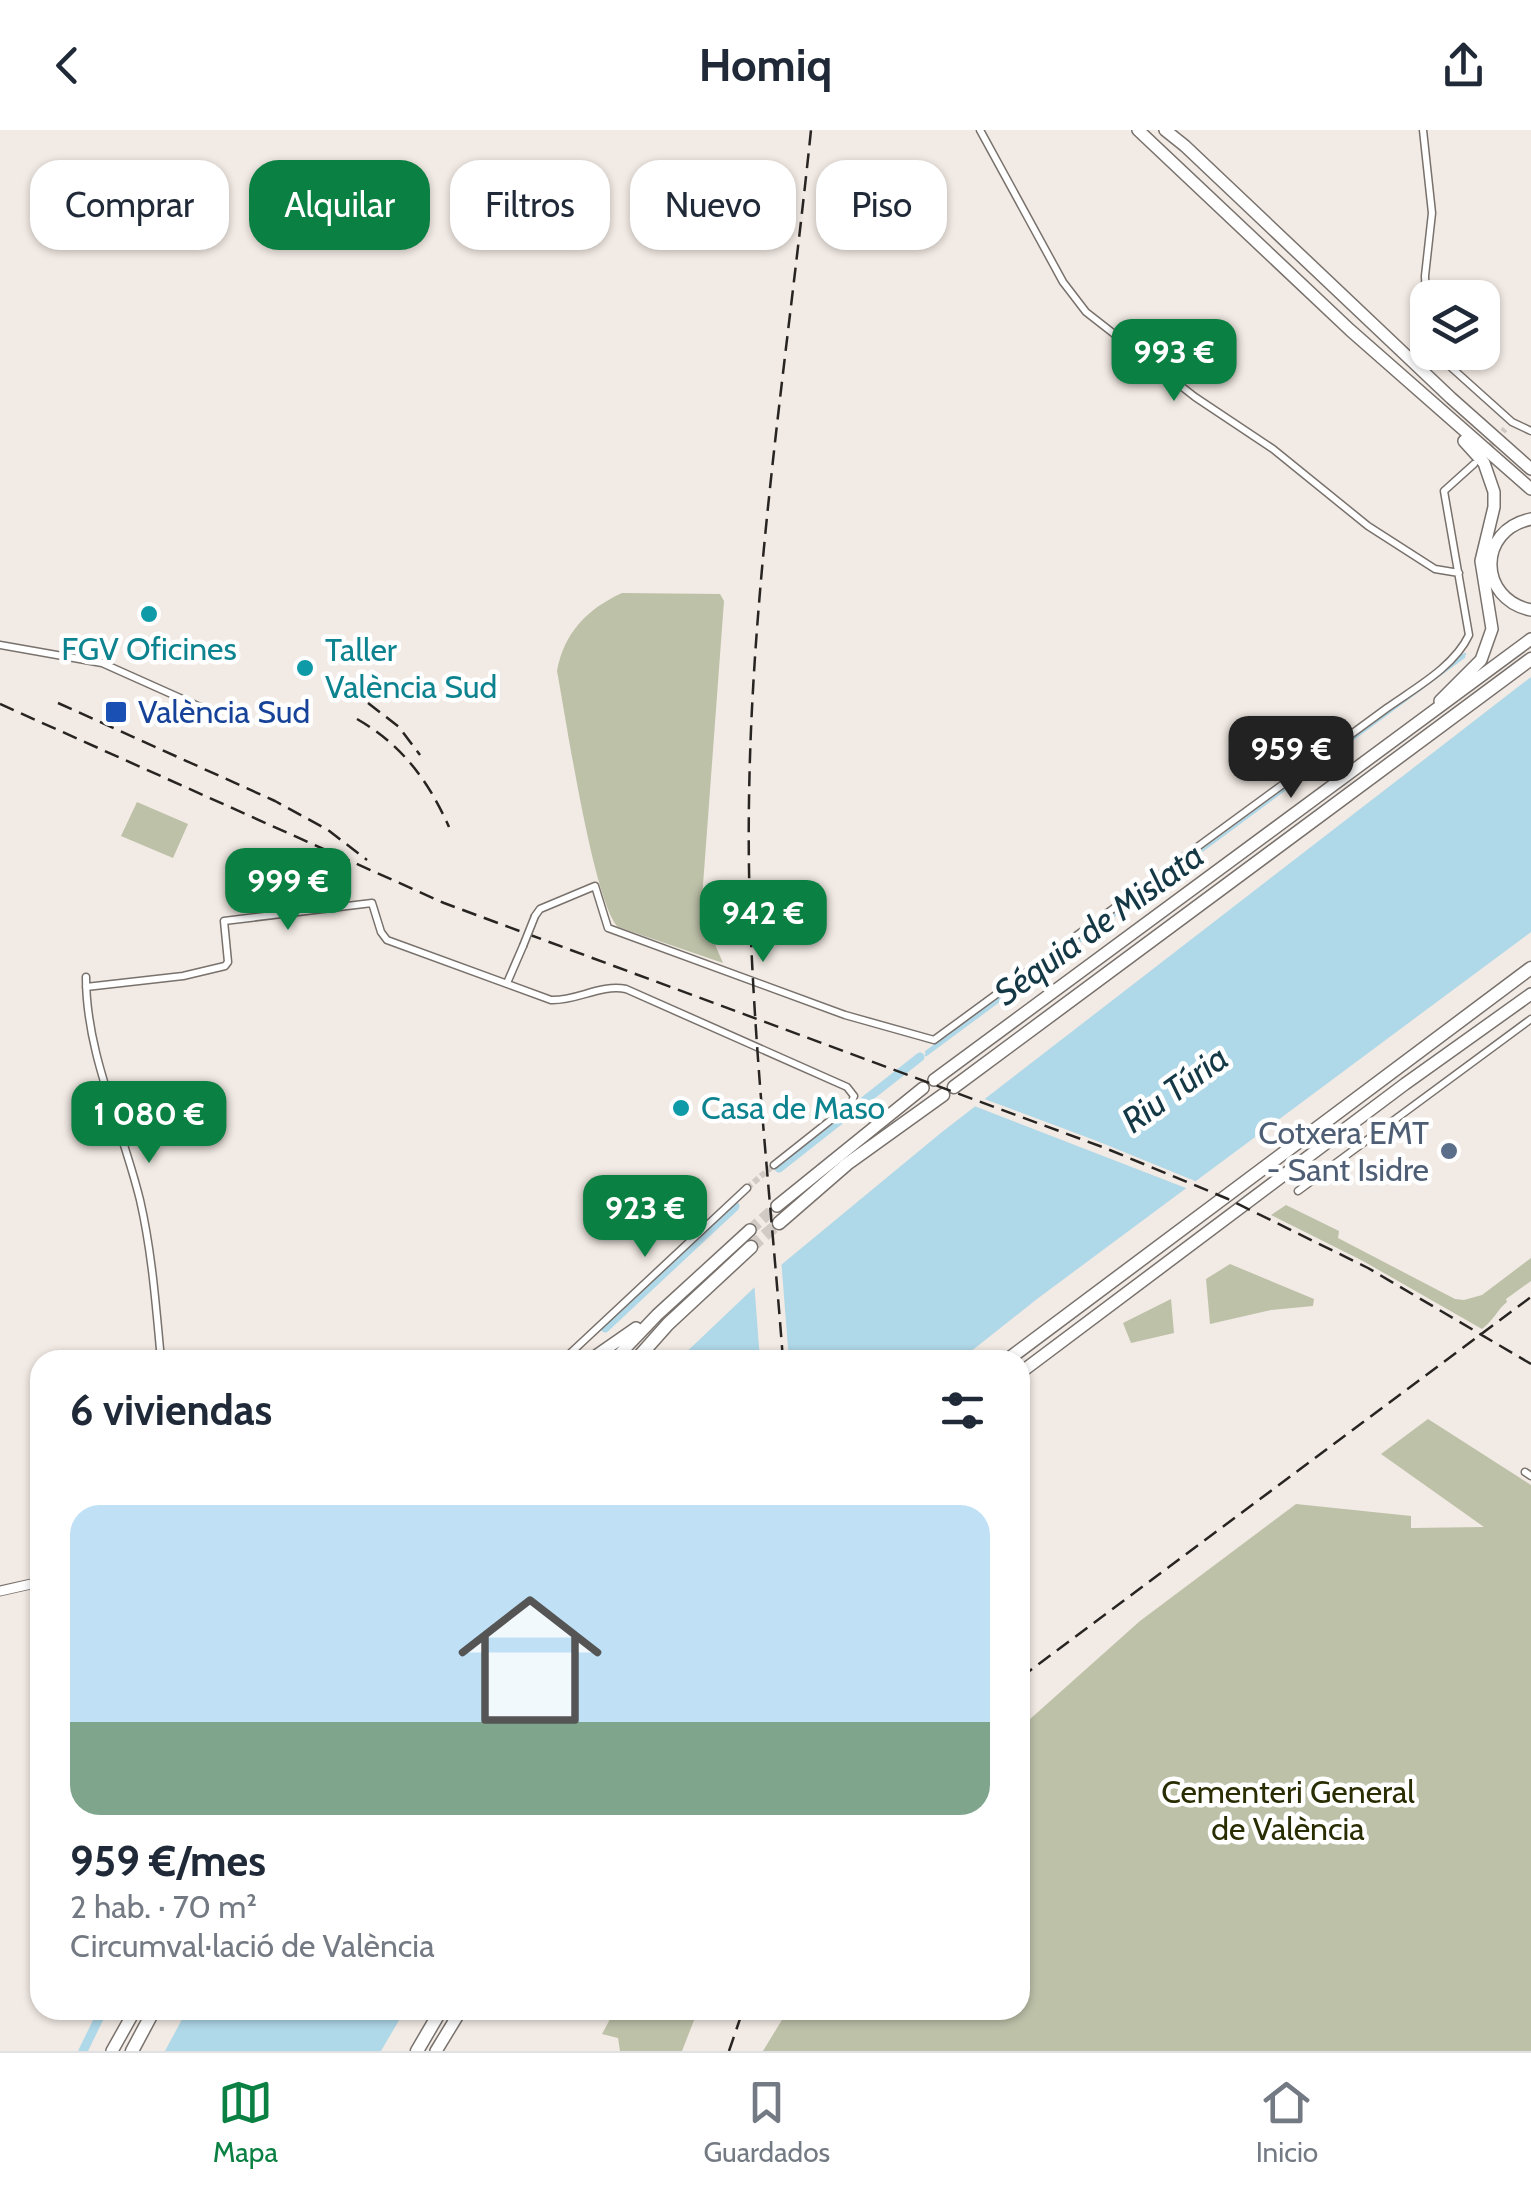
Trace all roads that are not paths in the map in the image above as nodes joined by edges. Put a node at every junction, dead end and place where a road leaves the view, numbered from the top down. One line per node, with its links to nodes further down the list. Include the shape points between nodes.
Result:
1 (980, 130): 19 (street, via 1062,282 1086,312 1368,526 1435,570)
2 (1138, 130): 8 (highway)
3 (1165, 130): 6 (highway)
4 (1175, 130): 6 (highway)
5 (1423, 130): 7 (street, via 1432,214)
6 (1186, 146): 10 (highway)
7 (1426, 280)
8 (1350, 330): 17 (highway); 25 (highway, via 1475,451 1494,492 1481,562 1491,612 1488,645)
9 (1454, 370): 11 (street)
10 (1438, 383): 14 (highway); 16 (highway)
11 (1512, 422): 12 (street); 13 (street)
12 (1505, 429)
13 (1531, 431)
14 (1531, 455)
15 (1474, 464): 19 (street, via 1444,490)
16 (1531, 468)
17 (1531, 489)
18 (1531, 519): 20 (highway, via 1504,532 1491,563 1501,595)
19 (1460, 573): 28 (street, bridge, via 1468,635 1446,664 934,1040 845,1015 608,928 595,886 540,909)
20 (1531, 610)
21 (1531, 639): 25 (highway)
22 (0, 645): 24 (street, via 102,663)
23 (1531, 659): 36 (highway, via 848,1164)
24 (207, 710)
25 (1434, 710): 35 (highway, via 929,1084)
26 (1531, 968): 47 (highway)
27 (86, 977): 29 (street)
28 (507, 984): 29 (street, via 387,940 372,904 224,921 225,966); 32 (street, via 551,1000 626,989 847,1087 851,1104)
29 (86, 987): 41 (street, via 104,1084 140,1203)
30 (1531, 994): 48 (highway)
31 (1531, 1019): 34 (street)
32 (774, 1165)
33 (747, 1188): 42 (street)
34 (1298, 1191)
35 (777, 1206)
36 (778, 1223)
37 (750, 1230): 39 (highway)
38 (751, 1247): 40 (highway)
39 (656, 1315): 43 (highway); 44 (highway)
40 (668, 1324): 45 (highway); 46 (highway)
41 (160, 1350)
42 (574, 1350)
43 (605, 1350)
44 (623, 1350)
45 (636, 1350)
46 (645, 1350)
47 (1020, 1350)
48 (1030, 1365)
49 (30, 1584): 50 (street)
50 (0, 1591)
51 (129, 2020): 55 (highway)
52 (149, 2020): 56 (highway)
53 (436, 2020): 57 (highway)
54 (455, 2020): 58 (highway)
55 (112, 2051)
56 (132, 2051)
57 (417, 2051)
58 (436, 2051)

